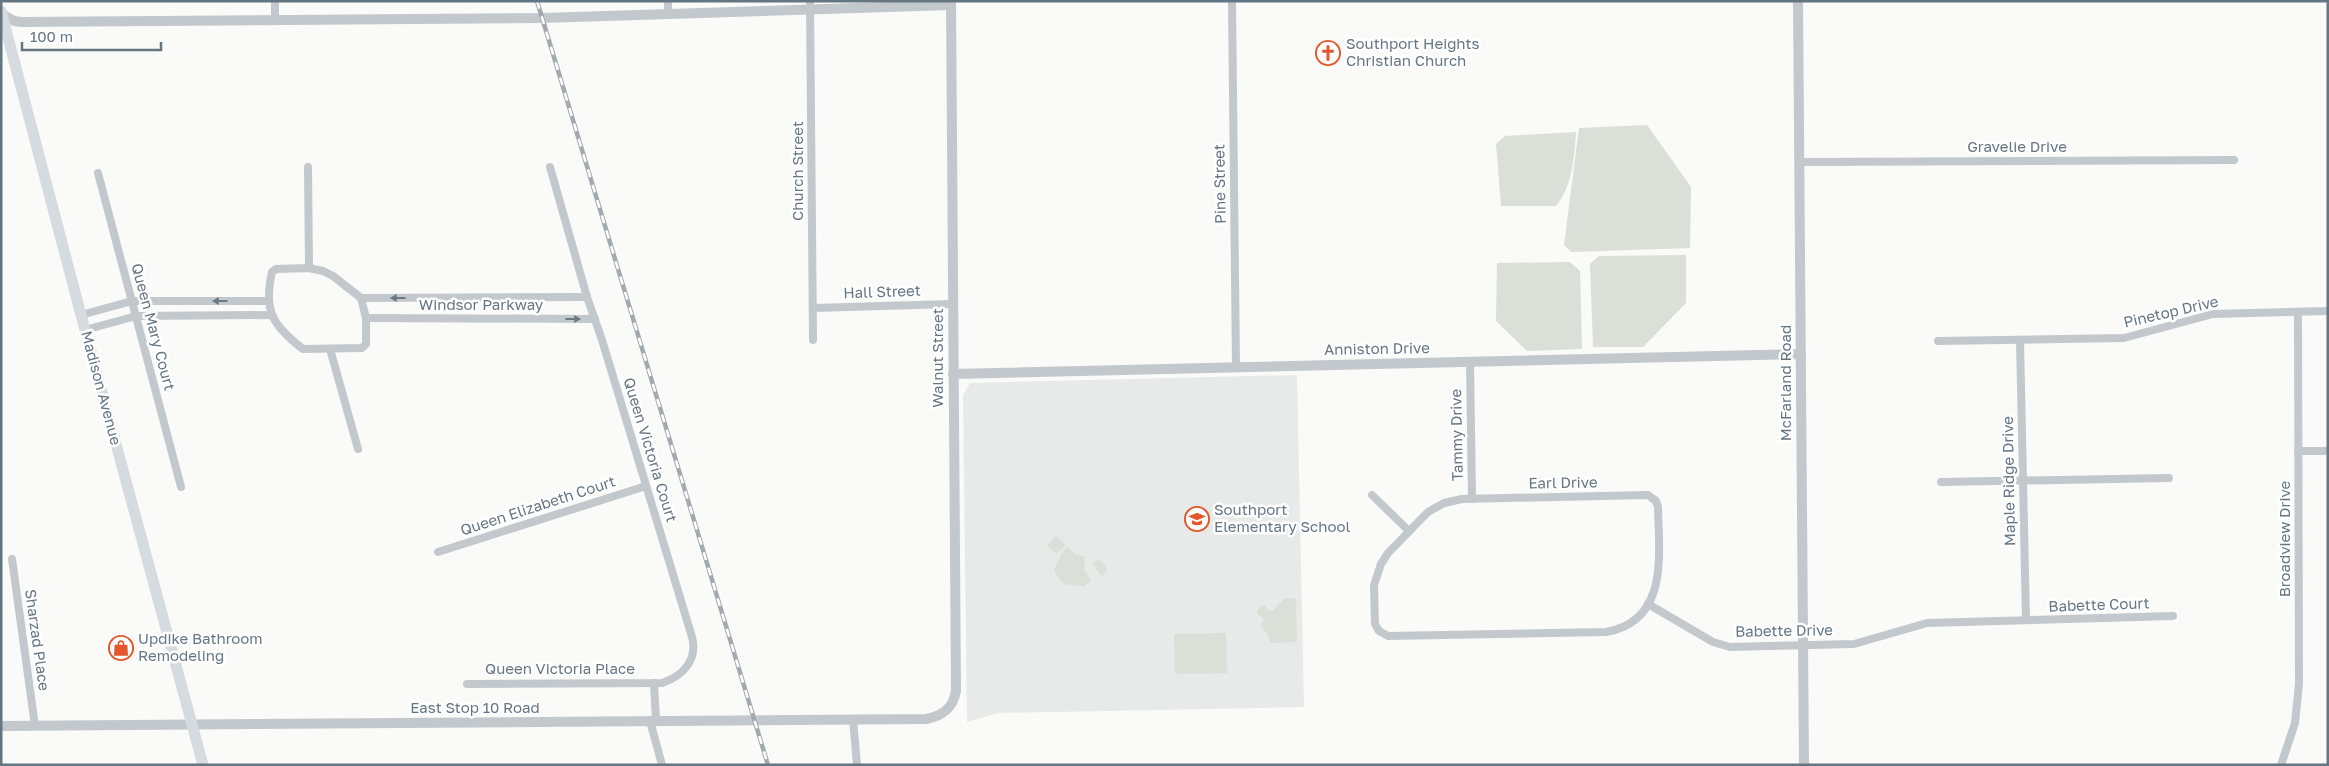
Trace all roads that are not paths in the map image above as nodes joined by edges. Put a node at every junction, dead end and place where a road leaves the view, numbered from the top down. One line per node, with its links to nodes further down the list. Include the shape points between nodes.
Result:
1 (275, 1): 9 (street)
2 (668, 1): 8 (street)
3 (1232, 1): 36 (street, Pine Street)
4 (1798, 1): 11 (street, McFarland Road)
5 (951, 3): 6 (street); 20 (street, Walnut Street)
6 (810, 5): 8 (street); 21 (street, Church Street)
7 (2, 12): 9 (street, via 21,22); 24 (main road, Madison Avenue)
8 (668, 14): 9 (street)
9 (275, 20)
10 (2234, 160): 11 (street, Gravelie Drive)
11 (1800, 162): 34 (street, McFarland Road)
12 (308, 167): 15 (street)
13 (550, 168): 16 (street, Queen Victoria Court)
14 (98, 173): 19 (street, Queen Mary Court)
15 (309, 268): 17 (street, via 328,273); 18 (street, via 274,270)
16 (587, 297): 17 (street, Windsor Parkway, one-way to 17); 28 (street, Queen Victoria Court)
17 (361, 298): 27 (street)
18 (269, 300): 19 (street, one-way to 19); 25 (street)
19 (132, 301): 24 (street); 26 (street, Queen Mary Court)
20 (952, 304): 21 (street, Hall Street); 37 (street, Walnut Street)
21 (813, 308): 30 (street, Church Street)
22 (2328, 311): 23 (street, Pinetop Drive)
23 (2298, 312): 31 (street, Pinetop Drive, via 2213,314 2124,338); 40 (street, Broadview Drive)
24 (81, 315): 29 (main road, Madison Avenue)
25 (271, 315): 26 (street); 33 (street, via 274,323 303,349)
26 (136, 316): 29 (street); 45 (street, Queen Mary Court)
27 (366, 318): 28 (street, Windsor Parkway, one-way to 28); 33 (street, via 365,346 361,349)
28 (595, 319): 44 (street, Queen Victoria Court)
29 (85, 330): 60 (main road, Madison Avenue)
30 (813, 340)
31 (2020, 340): 32 (street, Pinetop Drive); 42 (street, Maple Ridge Drive)
32 (1938, 341)
33 (330, 349): 38 (street)
34 (1801, 354): 35 (street, Anniston Drive); 54 (street, McFarland Road)
35 (1470, 362): 36 (street, Anniston Drive); 47 (street, Tammy Drive)
36 (1236, 367): 37 (street, Anniston Drive)
37 (953, 374): 57 (street, Walnut Street, via 956,691)
38 (358, 449)
39 (2328, 450): 40 (street)
40 (2298, 451): 67 (street, Broadview Drive, via 2299,694 2295,723)
41 (2169, 478): 42 (street)
42 (2023, 480): 43 (street); 53 (street, Maple Ridge Drive)
43 (1941, 482)
44 (646, 486): 49 (street, Queen Elizabeth Court); 55 (street, Queen Victoria Court, via 694,646 689,664 679,675 669,681)
45 (181, 487)
46 (1372, 495): 48 (street)
47 (1472, 499): 48 (street, Tammy Drive, via 1436,507); 51 (street, Earl Drive, via 1648,495 1658,507 1659,568)
48 (1410, 531): 51 (street, Tammy Drive, via 1383,560 1376,577 1375,624 1380,633 1388,636 1606,632 1627,625)
49 (438, 552)
50 (12, 559): 62 (street, Sharzad Place)
51 (1648, 604): 54 (street, Babette Drive, via 1712,642 1726,646)
52 (2173, 616): 53 (street, Babette Court)
53 (2026, 620): 54 (street, Babette Drive, via 1927,623 1854,644)
54 (1803, 645): 66 (street, McFarland Road)
55 (654, 683): 56 (street, Queen Victoria Place); 59 (street)
56 (467, 684)
57 (947, 711): 58 (street, East Stop 10 Road, via 926,719)
58 (853, 719): 59 (street, East Stop 10 Road); 65 (street)
59 (653, 721): 60 (street, East Stop 10 Road); 64 (street)
60 (193, 725): 62 (street, East Stop 10 Road); 63 (main road, Madison Avenue)
61 (1, 726): 62 (street, East Stop 10 Road)
62 (35, 726)
63 (203, 765)
64 (662, 765)
65 (857, 765)
66 (1804, 765)
67 (2282, 765)

